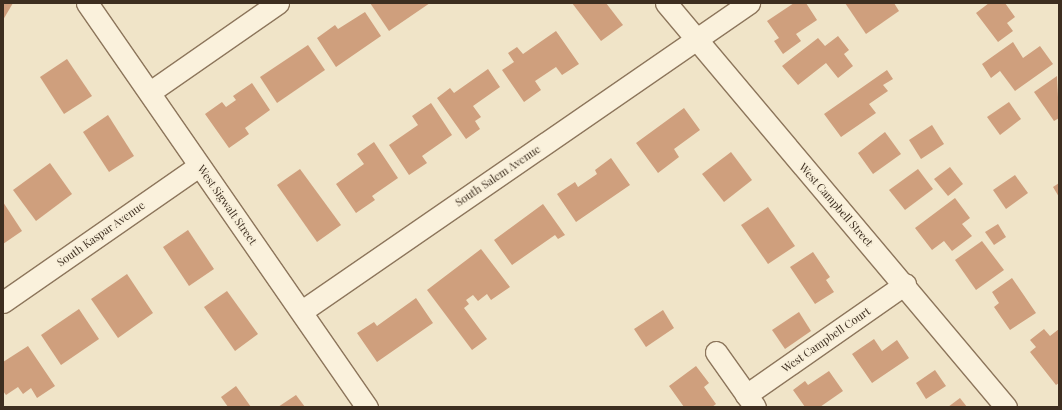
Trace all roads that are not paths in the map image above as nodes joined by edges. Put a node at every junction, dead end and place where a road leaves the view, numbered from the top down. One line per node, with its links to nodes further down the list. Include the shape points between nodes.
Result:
1 (87, 3): 6 (street, West Sigwalt Street)
2 (278, 3): 6 (street)
3 (666, 3): 5 (street, West Campbell Street)
4 (749, 3): 5 (street, South Salem Avenue)
5 (695, 40): 8 (street, West Campbell Street); 10 (street, South Salem Avenue)
6 (150, 92): 7 (street, West Sigwalt Street)
7 (199, 166): 9 (street, South Kaspar Avenue); 10 (street, West Sigwalt Street)
8 (905, 284): 12 (street, West Campbell Court); 14 (street, West Campbell Street)
9 (3, 302)
10 (302, 311): 13 (street, West Sigwalt Street)
11 (716, 352): 12 (street, West Campbell Court)
12 (751, 401)
13 (367, 407)
14 (1006, 407)

